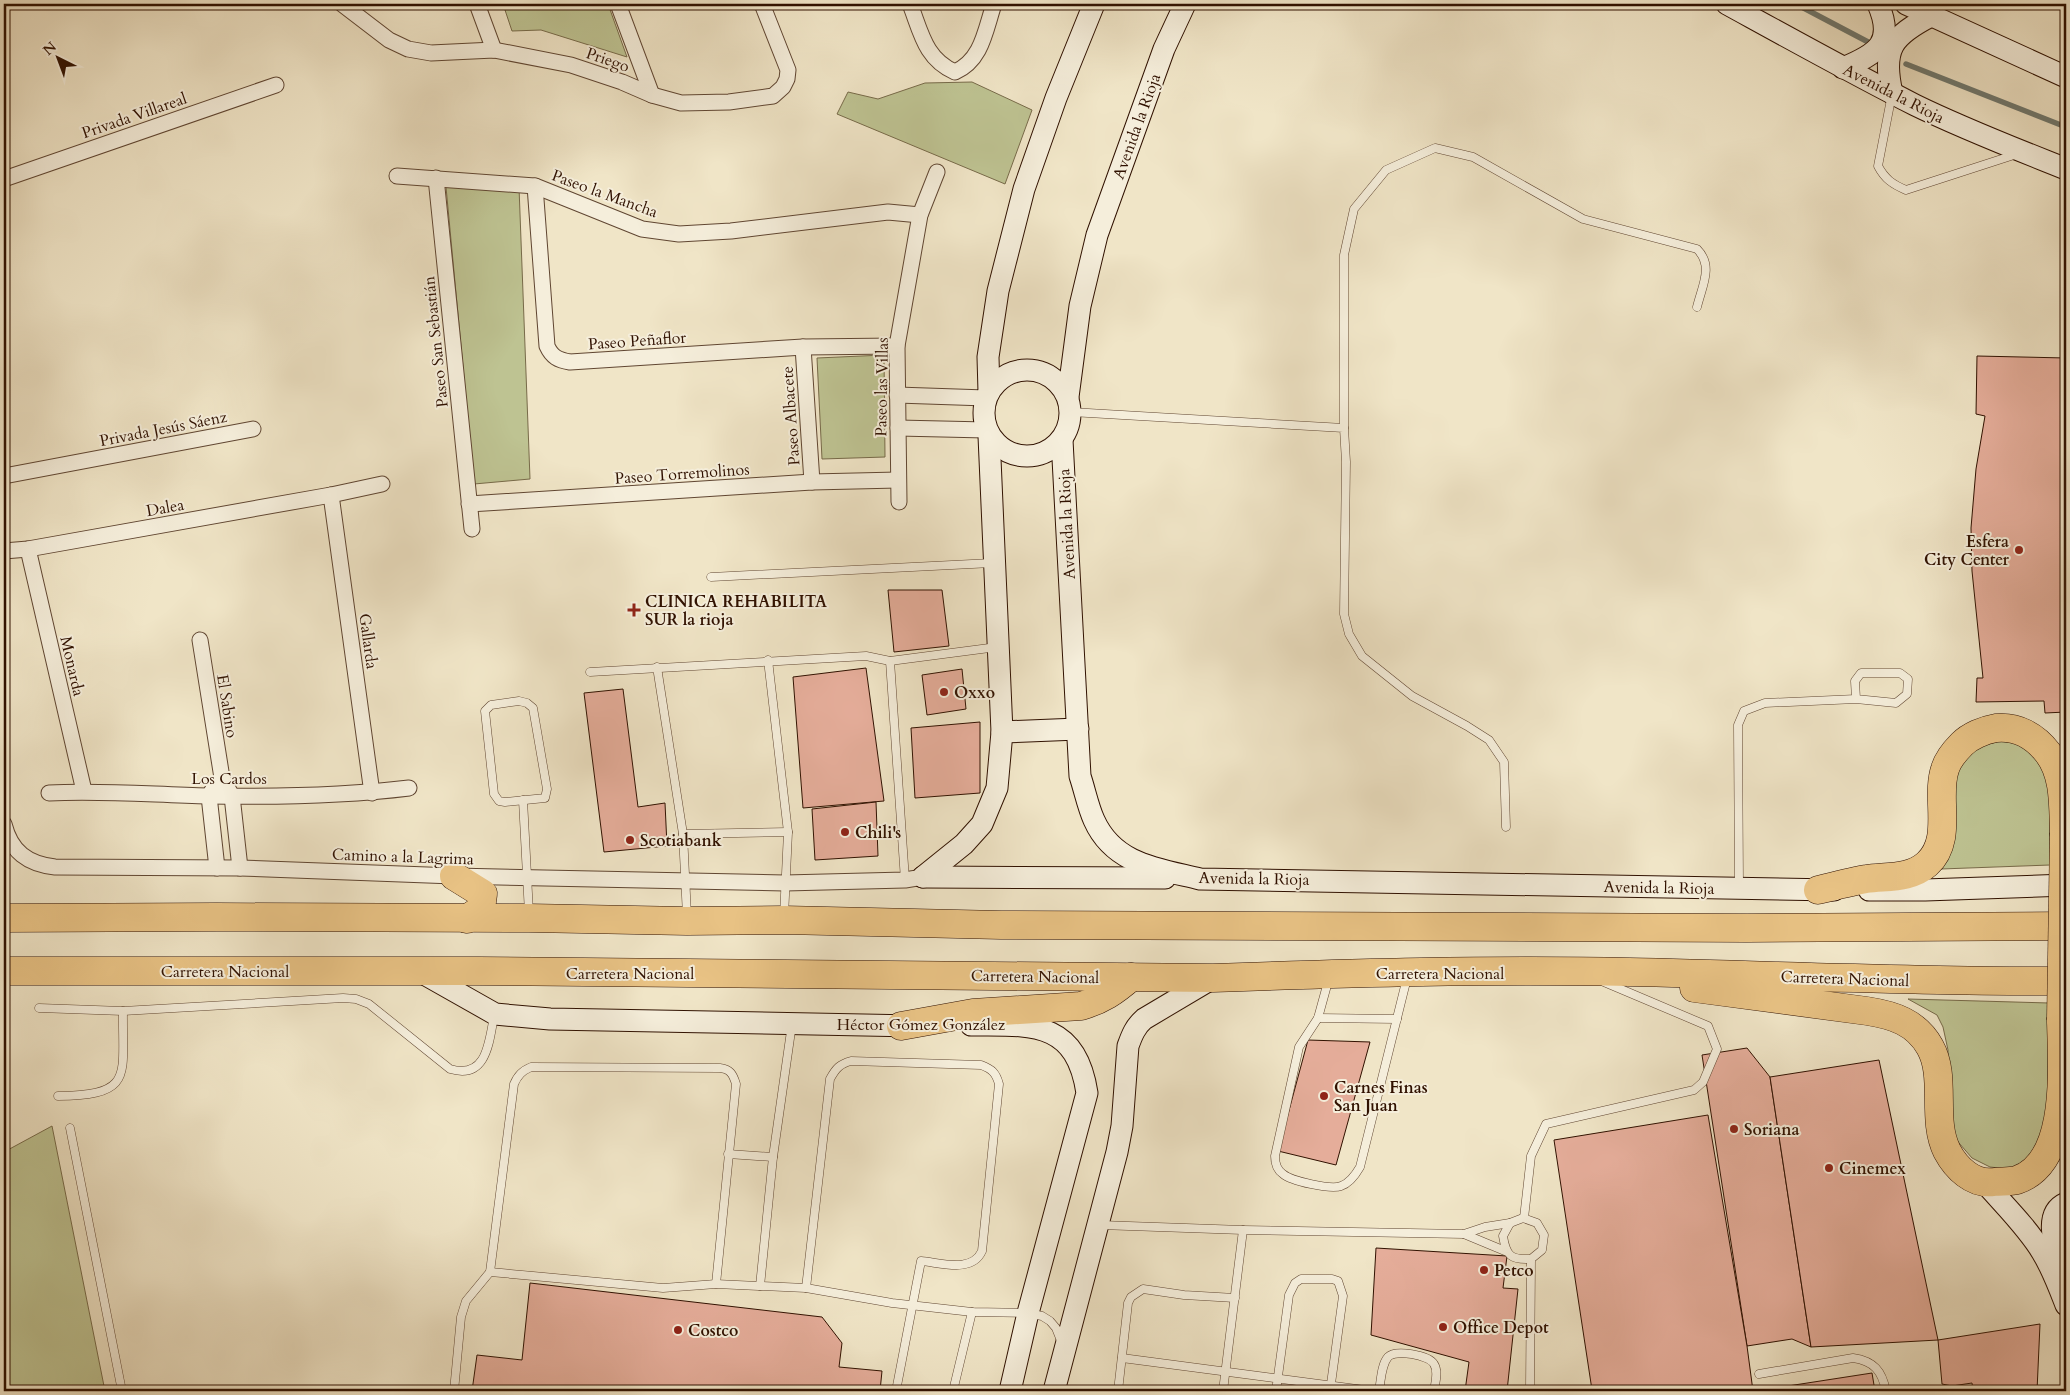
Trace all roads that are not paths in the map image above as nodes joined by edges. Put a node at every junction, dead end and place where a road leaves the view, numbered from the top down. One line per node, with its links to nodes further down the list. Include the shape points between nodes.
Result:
1 (342, 4): 13 (street, Priego, via 388,40 408,49 431,53)
2 (477, 4): 13 (street)
3 (618, 4): 18 (street)
4 (762, 4): 18 (street, Priego, via 788,70 788,79 773,96 729,102 681,103)
5 (910, 4): 6 (street, via 932,57 942,67 954,72 966,67 976,56)
6 (994, 4)
7 (1094, 4): 31 (street, via 1024,189 998,291 988,357)
8 (1185, 4): 32 (street, Avenida la Rioja, via 1157,68 1097,235 1080,306)
9 (1727, 4): 14 (street, Avenida la Rioja)
10 (1878, 4): 14 (street, via 1884,32 1880,46 1869,56)
11 (1906, 4): 12 (street)
12 (1930, 16): 15 (street); 17 (street, via 1910,26 1897,39 1889,54 1887,71)
13 (494, 50): 18 (street, Priego, via 571,65)
14 (1843, 68): 17 (street, Avenida la Rioja)
15 (2066, 77)
16 (276, 84): 24 (street, Privada Villareal)
17 (1892, 92): 19 (street, Avenida la Rioja); 19 (lane, via 1878,166 1890,183 1906,190)
18 (652, 95)
19 (2024, 152): 20 (street, Avenida la Rioja)
20 (2066, 169)
21 (937, 172): 26 (street, Paseo las Villas)
22 (397, 176): 23 (street, Paseo la Mancha)
23 (436, 178): 25 (street, Paseo la Mancha); 44 (street, Paseo San Sebastián)
24 (4, 179)
25 (535, 186): 26 (street, Paseo la Mancha, via 642,229 679,234 888,212); 29 (street, Paseo Peñaflor, via 547,346 559,360 570,362)
26 (920, 215): 28 (street, Paseo las Villas)
27 (1697, 307): 34 (lane, via 1707,267 1697,248 1584,220 1472,157 1435,148 1386,170 1354,209 1344,254)
28 (897, 346): 29 (street, Paseo Peñaflor); 30 (street, Paseo las Villas)
29 (803, 347): 40 (street, Paseo Albacete)
30 (897, 395): 31 (street); 33 (street, Paseo las Villas)
31 (988, 395): 32 (street, via 998,381 1010,373 1037,371 1050,376 1061,386); 36 (street, via 984,419)
32 (1069, 405): 34 (lane); 37 (street, via 1068,427)
33 (898, 428): 36 (street); 39 (street, Paseo las Villas)
34 (1344, 428): 68 (lane, via 1344,614 1349,634 1362,656 1412,696 1488,740 1504,762)
35 (253, 429): 38 (street, Privada Jesús Sáenz)
36 (988, 433): 37 (street, via 999,447 1024,457 1045,453); 48 (street)
37 (1062, 440): 57 (street, Avenida la Rioja)
38 (4, 476)
39 (898, 480): 40 (street, Paseo Torremolinos); 43 (street, Paseo las Villas)
40 (812, 482): 44 (street, Paseo Torremolinos)
41 (382, 484): 42 (street, Dalea)
42 (331, 495): 46 (street, Dalea); 63 (street, Gallarda)
43 (898, 502)
44 (469, 504): 45 (street, Paseo San Sebastián)
45 (472, 529)
46 (28, 549): 47 (street, Dalea); 61 (street, Monarda)
47 (4, 550)
48 (994, 563): 49 (lane); 51 (street)
49 (711, 577)
50 (200, 640): 59 (street, El Sabino)
51 (999, 647): 53 (lane); 58 (street)
52 (768, 660): 53 (lane, via 866,656); 54 (lane); 69 (lane)
53 (890, 661): 75 (lane)
54 (656, 668): 55 (lane); 70 (lane)
55 (590, 672)
56 (1856, 699): 56 (lane, via 1896,703 1907,694 1908,679 1900,672 1861,673 1855,681); 80 (lane, via 1765,702 1744,711 1738,726)
57 (1078, 729): 58 (street); 76 (street, Avenida la Rioja, via 1080,776 1094,821 1103,836 1123,856 1144,866)
58 (1002, 732): 75 (street, via 997,788 982,824 964,844)
59 (222, 778): 64 (street); 65 (street, El Sabino)
60 (409, 788): 63 (street, Los Cardos)
61 (84, 791): 62 (street, Los Cardos); 64 (street, Los Cardos)
62 (49, 793)
63 (372, 793): 65 (street, Los Cardos)
64 (209, 796): 65 (street, Los Cardos); 71 (street)
65 (232, 796): 72 (street, El Sabino)
66 (523, 800): 66 (lane, via 545,798 548,790 533,708 519,701 491,705 485,711 485,719 494,794 505,802); 74 (lane)
67 (4, 824): 71 (street, Camino a la Lagrima, via 20,854 39,865)
68 (1506, 827)
69 (788, 832): 70 (lane); 78 (lane)
70 (683, 834): 77 (lane)
71 (218, 868): 72 (street, Camino a la Lagrima)
72 (240, 868): 73 (street, Camino a la Lagrima)
73 (454, 876): 74 (street, Camino a la Lagrima); 83 (highway, via 483,894 481,909)
74 (528, 877): 77 (street, Camino a la Lagrima); 84 (lane)
75 (914, 879): 76 (street); 78 (street, Camino a la Lagrima)
76 (1200, 879): 80 (street, Avenida la Rioja)
77 (684, 881): 78 (street, Camino a la Lagrima); 86 (lane)
78 (785, 883): 85 (lane)
79 (2066, 886): 81 (street, Avenida la Rioja)
80 (1738, 888): 81 (street, Avenida la Rioja)
81 (1818, 890): 108 (highway, bridge, via 1866,879 1903,876 1916,872 1928,862 1941,832 1945,769 1952,754 1967,740 1988,729 2006,727 2026,732 2050,756 2062,788 2064,833 2062,1113 2054,1145 2032,1172 2016,1180)
82 (4, 918): 83 (highway)
83 (467, 918): 84 (highway)
84 (529, 918): 86 (highway)
85 (784, 920): 86 (highway); 87 (highway, via 1001,926)
86 (687, 921)
87 (2066, 926)
88 (4, 971): 89 (highway, Carretera Nacional)
89 (419, 972): 94 (highway, Carretera Nacional); 99 (street, Héctor Gómez González)
90 (1582, 972): 91 (highway, Carretera Nacional); 92 (highway, Carretera Nacional); 110 (lane, via 1708,1026 1717,1049 1703,1082 1694,1090 1546,1124 1531,1156)
91 (1628, 972): 96 (highway, Carretera Nacional, via 1967,982); 108 (highway, via 1701,990 1892,1015 1907,1023 1920,1033 1936,1064 1941,1134 1947,1151 1959,1168)
92 (1408, 973): 93 (highway, Carretera Nacional); 101 (lane)
93 (1330, 974): 95 (highway, Carretera Nacional); 100 (lane)
94 (1131, 977): 95 (highway, Carretera Nacional); 103 (highway, via 1110,996 1081,1006 973,1013)
95 (1213, 978): 112 (street, via 1144,1019 1132,1034 1122,1126)
96 (2066, 981)
97 (39, 1008): 98 (lane)
98 (123, 1011): 99 (lane, via 356,999 382,1013 450,1069 459,1072 480,1065); 104 (lane, via 122,1072 117,1083 87,1096)
99 (494, 1014): 102 (street, Héctor Gómez González, via 550,1019)
100 (1318, 1018): 101 (lane); 101 (lane, via 1299,1047 1275,1162 1283,1175 1333,1188 1350,1181 1360,1166)
101 (1397, 1019)
102 (792, 1022): 103 (street, Héctor Gómez González); 107 (lane)
103 (901, 1026): 126 (street, Héctor Gómez González, via 1022,1025 1055,1034 1078,1058 1087,1093)
104 (58, 1096)
105 (70, 1128): 133 (lane)
106 (728, 1154): 107 (lane); 117 (lane, via 736,1084 734,1075 727,1068 531,1067 523,1070 514,1084); 118 (lane)
107 (773, 1158): 119 (lane)
108 (1985, 1183): 123 (street, via 2042,1251)
109 (2064, 1201): 121 (street, via 2054,1215 2052,1228)
110 (1524, 1218): 111 (lane); 116 (lane, via 1537,1223 1544,1235 1542,1250)
111 (1510, 1224): 114 (lane); 115 (lane, via 1502,1236)
112 (1098, 1225): 113 (lane); 127 (street)
113 (1243, 1230): 114 (lane); 122 (lane)
114 (1464, 1234): 115 (lane)
115 (1505, 1251): 116 (lane, via 1517,1260)
116 (1531, 1260): 145 (lane)
117 (490, 1272): 118 (lane, via 663,1288); 134 (lane, via 466,1301 461,1317)
118 (716, 1284): 119 (lane)
119 (760, 1286): 120 (lane)
120 (806, 1288): 124 (lane); 124 (lane, via 830,1078 835,1070 842,1063 851,1061 981,1065 990,1068 999,1084 982,1250 974,1262 967,1265 921,1262)
121 (2066, 1294)
122 (1234, 1298): 128 (lane, via 1143,1289 1136,1292 1128,1303); 129 (lane)
123 (2066, 1304)
124 (913, 1306): 125 (lane); 135 (lane)
125 (972, 1312): 126 (lane); 136 (lane)
126 (1028, 1313): 127 (lane, via 1042,1316 1056,1328); 137 (street, Héctor Gómez González)
127 (1064, 1352): 138 (street)
128 (1122, 1358): 129 (lane); 139 (lane)
129 (1226, 1372): 131 (lane); 140 (lane)
130 (1759, 1374): 146 (lane, via 1853,1358 1865,1360 1883,1376)
131 (1278, 1379): 132 (lane); 132 (lane, via 1292,1287 1302,1279 1332,1279 1338,1281 1343,1296); 141 (lane)
132 (1330, 1389): 142 (lane)
133 (122, 1391)
134 (454, 1391)
135 (896, 1391)
136 (954, 1391)
137 (1010, 1391)
138 (1054, 1391)
139 (1118, 1391)
140 (1223, 1391)
141 (1276, 1391)
142 (1372, 1391)
143 (1379, 1391): 144 (lane, via 1384,1364 1395,1353 1432,1360 1437,1373)
144 (1434, 1391)
145 (1530, 1391)
146 (1886, 1391)

